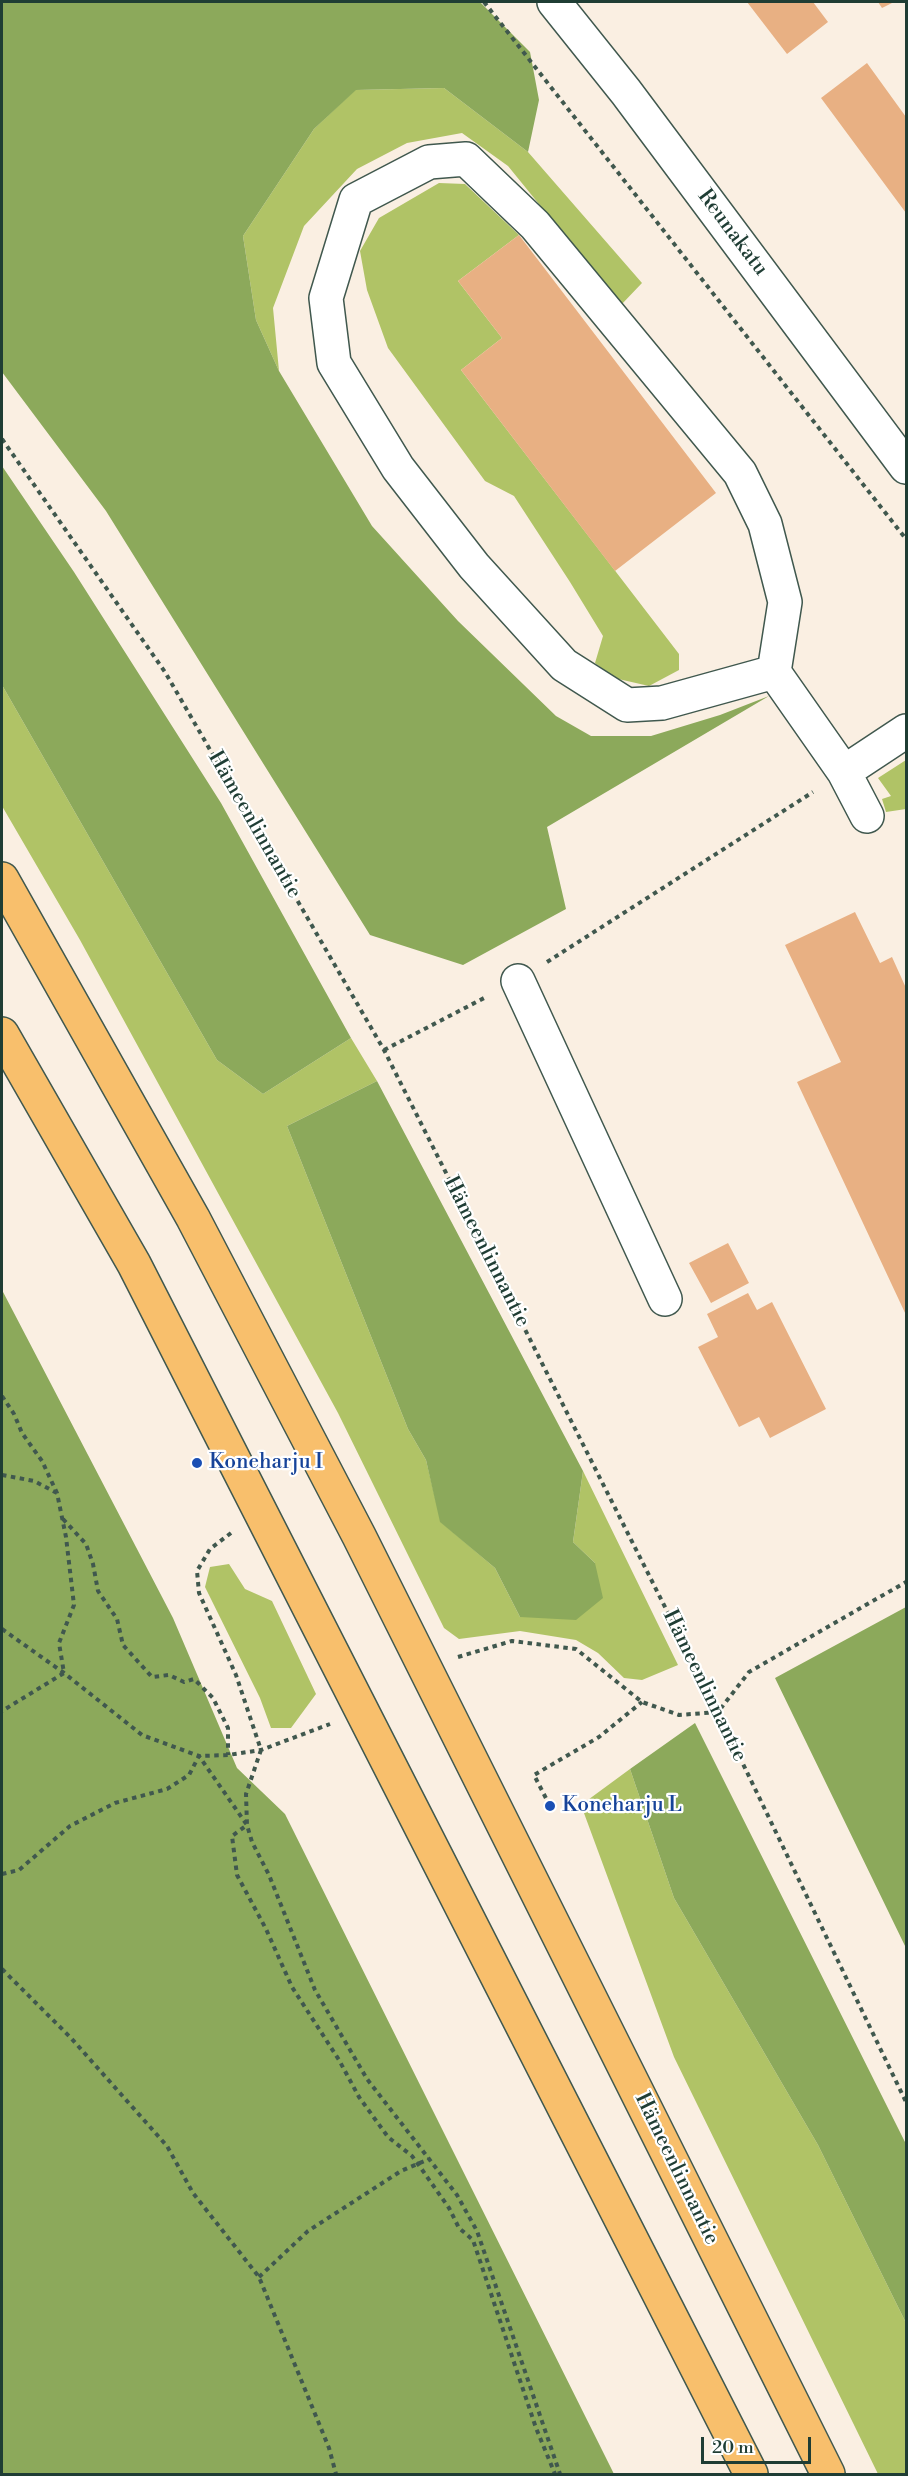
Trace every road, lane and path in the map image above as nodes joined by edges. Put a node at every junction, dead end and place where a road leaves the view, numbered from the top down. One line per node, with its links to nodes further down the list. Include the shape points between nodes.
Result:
1 (484, 2): 5 (path)
2 (554, 2): 4 (street, Reunakatu, via 626,92)
3 (2, 439): 13 (path, Hämeenlinnantie, via 165,672)
4 (906, 467)
5 (906, 539)
6 (774, 672): 6 (street, via 785,602 765,524 740,473 535,225 466,159 429,162 356,200 326,298 334,363 399,468 474,566 564,665 627,705 662,704); 8 (street)
7 (906, 731): 8 (street)
8 (844, 772): 9 (street); 11 (path)
9 (867, 816)
10 (2, 879): 43 (main road, Hämeenlinnantie, via 192,1218 359,1536)
11 (518, 981): 13 (path); 14 (street)
12 (2, 1034): 42 (main road, via 134,1264)
13 (384, 1050): 26 (path, Hämeenlinnantie)
14 (665, 1299)
15 (2, 1396): 17 (path)
16 (2, 1474): 17 (path, via 34,1481)
17 (57, 1493): 18 (path)
18 (62, 1519): 23 (path, via 74,1605 59,1643); 29 (path, via 86,1544 98,1591 117,1619 123,1645 152,1677 169,1676 184,1682 194,1679 213,1698 228,1728)
19 (232, 1532): 28 (path, via 210,1549 196,1571 199,1593 236,1676)
20 (906, 1582): 26 (path, via 749,1672)
21 (2, 1629): 23 (path)
22 (457, 1657): 24 (path, via 512,1641 576,1649)
23 (64, 1673): 25 (path); 30 (path, via 142,1735)
24 (642, 1702): 26 (path, via 679,1715); 31 (path, via 599,1737 534,1774)
25 (2, 1712)
26 (718, 1712): 35 (path, Hämeenlinnantie)
27 (334, 1722): 28 (path)
28 (261, 1750): 29 (path); 32 (path, via 246,1794)
29 (228, 1755): 30 (path)
30 (199, 1756): 32 (path); 33 (path, via 189,1775 167,1789 115,1803 70,1826 19,1870)
31 (550, 1806)
32 (247, 1825): 36 (path, via 315,1990 367,2079); 37 (path, via 232,1836 237,1875 292,1988 360,2097 388,2136)
33 (2, 1874)
34 (2, 1969): 38 (path, via 71,2038 167,2146 192,2193)
35 (906, 2102)
36 (429, 2159): 37 (path); 41 (path, via 457,2195 477,2231)
37 (418, 2164): 38 (path, via 308,2231); 40 (path, via 459,2228 473,2240)
38 (259, 2277): 39 (path, via 329,2448)
39 (336, 2475)
40 (555, 2475)
41 (560, 2475)
42 (751, 2475)
43 (828, 2475)

